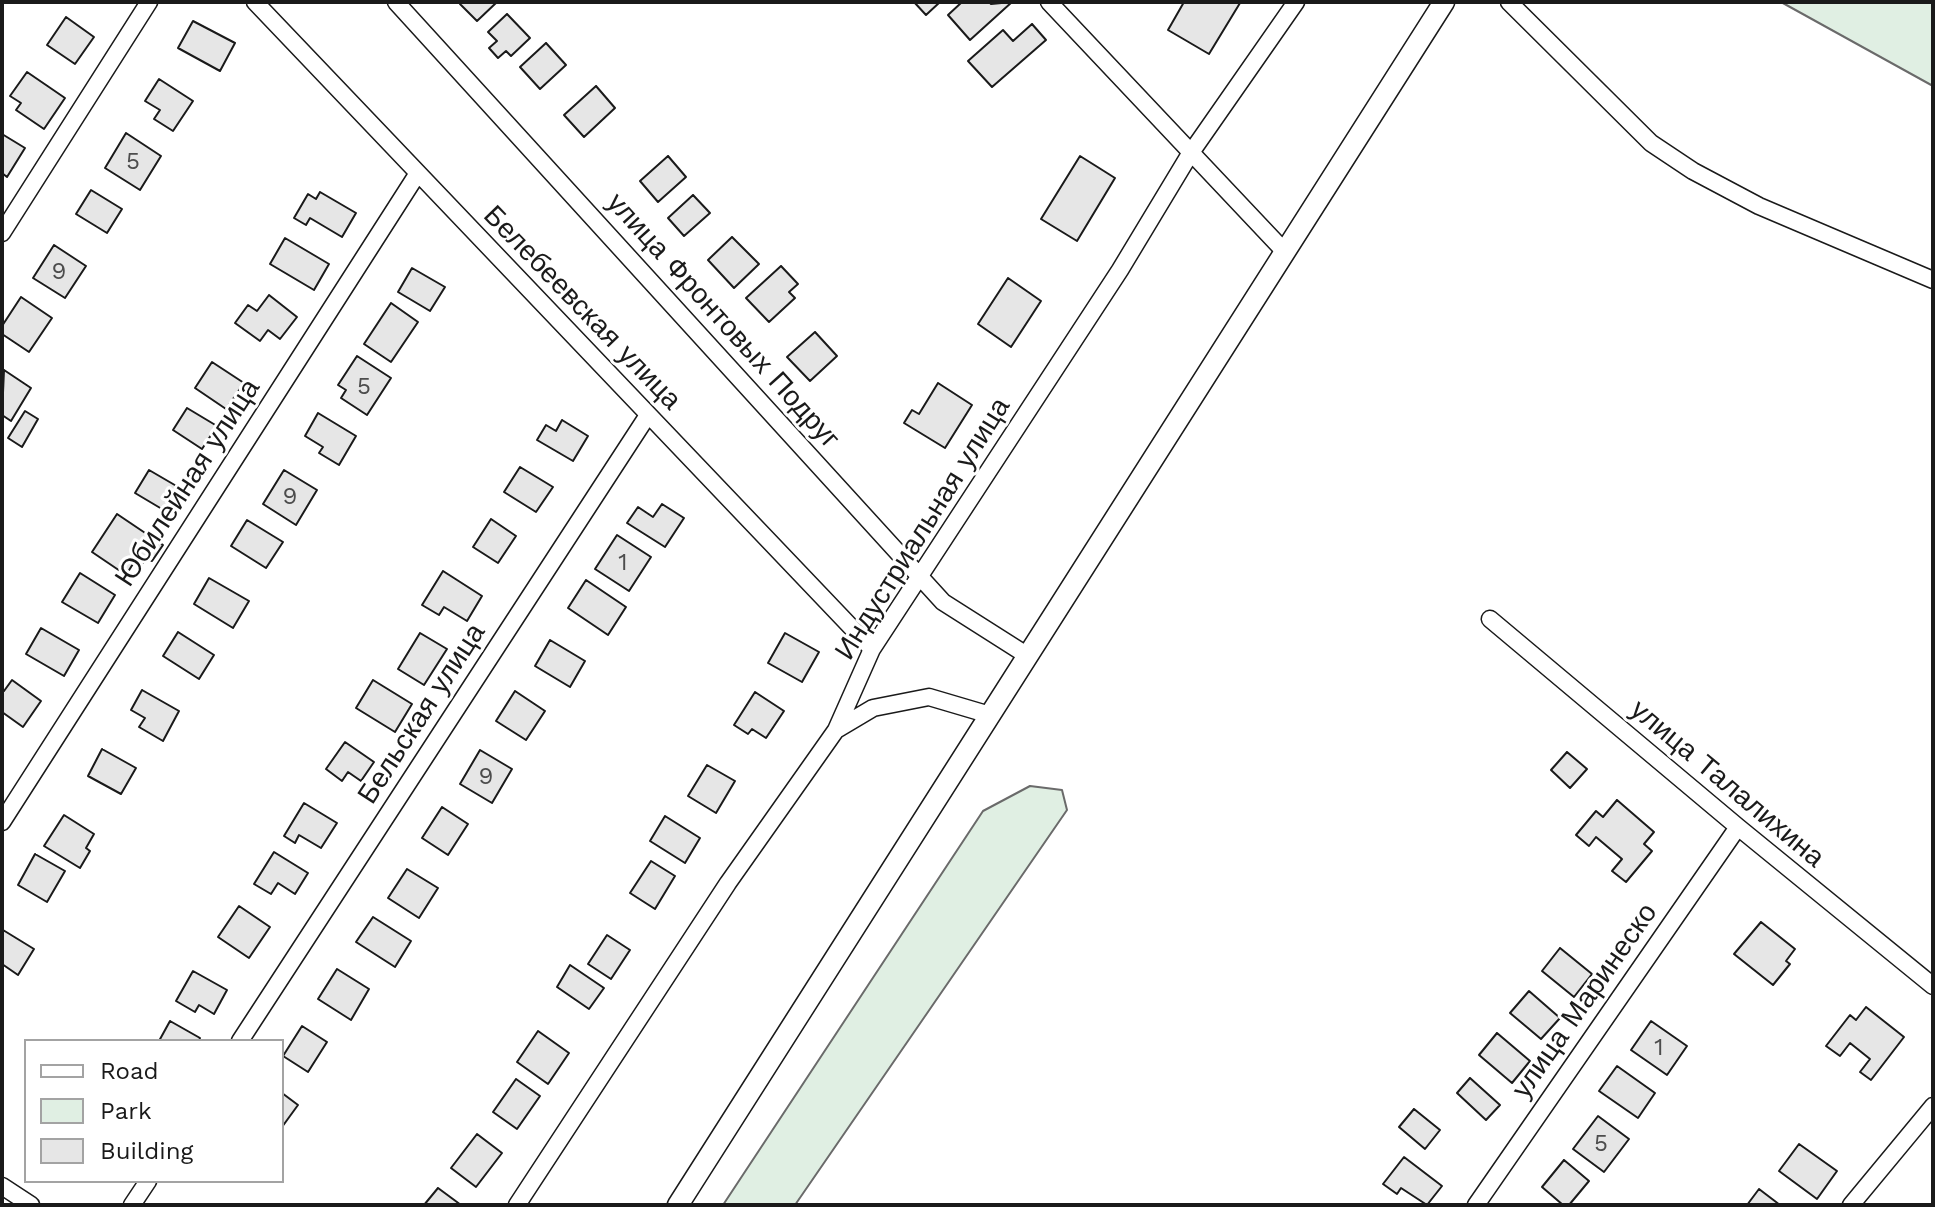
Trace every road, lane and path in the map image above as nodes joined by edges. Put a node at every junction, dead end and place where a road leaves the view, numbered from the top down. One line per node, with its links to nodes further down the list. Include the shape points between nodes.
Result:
1 (149, 2): 10 (street)
2 (255, 2): 9 (street, Белебеевская улица)
3 (396, 2): 14 (street, улица Фронтовых Подруг)
4 (1049, 2): 8 (street)
5 (1296, 2): 8 (street, Индустриальная улица)
6 (1444, 2): 11 (street)
7 (1509, 2): 12 (street, via 1651,143 1693,171 1759,206)
8 (1190, 154): 11 (street); 14 (street, Индустриальная улица)
9 (418, 173): 13 (street, Белебеевская улица); 20 (street, Юбилейная улица)
10 (2, 233)
11 (1285, 252): 17 (street)
12 (1933, 280)
13 (648, 415): 16 (street, Белебеевская улица); 23 (street, Бельская улица)
14 (922, 576): 16 (street, Индустриальная улица); 17 (street, улица Фронтовых Подруг, via 943,602)
15 (1490, 619): 21 (street, улица Талалихина)
16 (872, 649): 19 (street, Индустриальная улица)
17 (1028, 656): 18 (street)
18 (990, 715): 19 (street, via 929,697 873,708); 30 (street)
19 (836, 730): 29 (street, Индустриальная улица, via 728,883)
20 (2, 822)
21 (1738, 827): 22 (street, улица Талалихина); 31 (street, улица Маринеско)
22 (1933, 986)
23 (241, 1039)
24 (1933, 1106): 32 (street)
25 (147, 1183): 28 (street)
26 (2, 1186): 27 (street)
27 (31, 1205)
28 (132, 1205)
29 (517, 1205)
30 (678, 1205)
31 (1476, 1205)
32 (1851, 1205)

